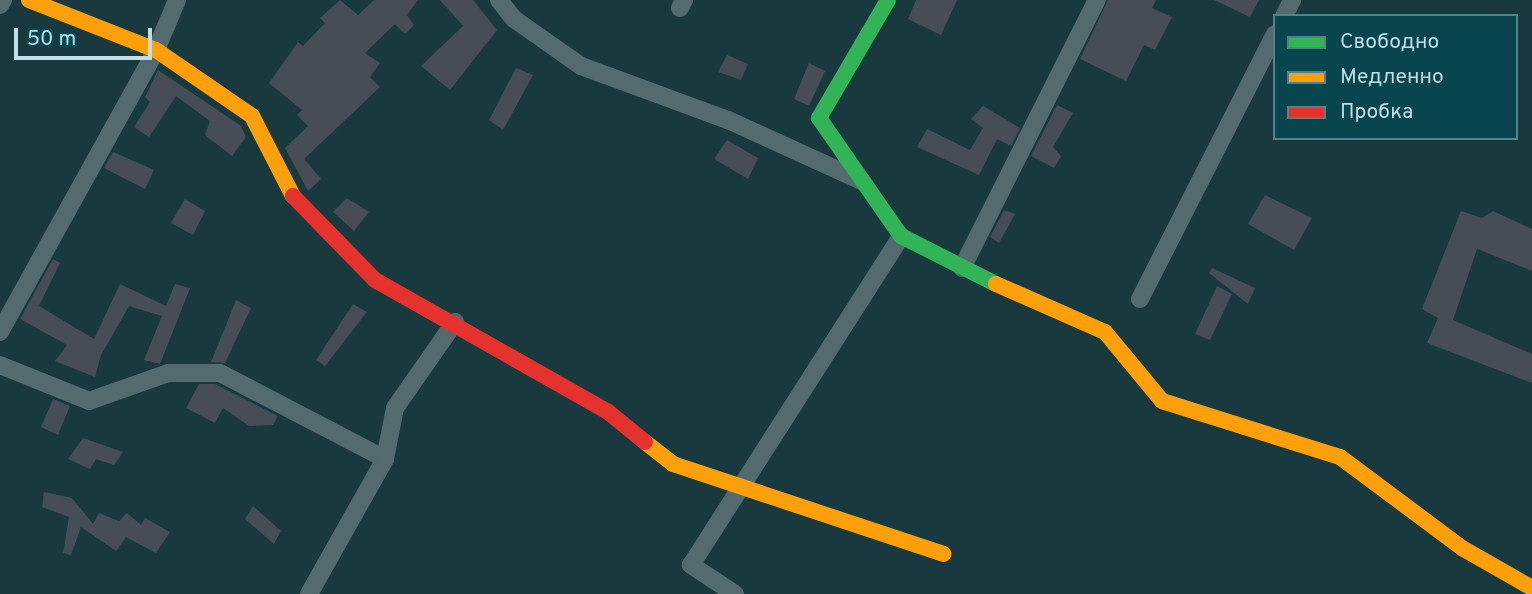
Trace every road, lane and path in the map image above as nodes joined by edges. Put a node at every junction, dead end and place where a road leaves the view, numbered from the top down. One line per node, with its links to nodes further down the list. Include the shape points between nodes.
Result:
1 (3, 0): 7 (street)
2 (29, 0): 9 (street)
3 (177, 0): 9 (street)
4 (499, 0): 10 (street, via 514,19 581,66 728,120)
5 (888, 0): 10 (street, via 819,118)
6 (1097, 0): 12 (street)
7 (0, 5)
8 (1273, 38): 13 (street)
9 (156, 50): 14 (street, via 252,116 294,197 375,280); 15 (street)
10 (864, 182): 11 (street)
11 (901, 236): 12 (street); 18 (street)
12 (962, 268): 20 (street, via 1105,332 1162,401 1340,457 1462,548)
13 (1140, 299)
14 (455, 322): 17 (street, via 395,408); 18 (street, via 607,411 673,464)
15 (0, 332)
16 (0, 365): 17 (street, via 89,401 168,373 220,373)
17 (385, 459): 21 (street)
18 (739, 489): 19 (street); 22 (street, via 691,565)
19 (943, 554)
20 (1532, 588)
21 (309, 594)
22 (735, 594)

